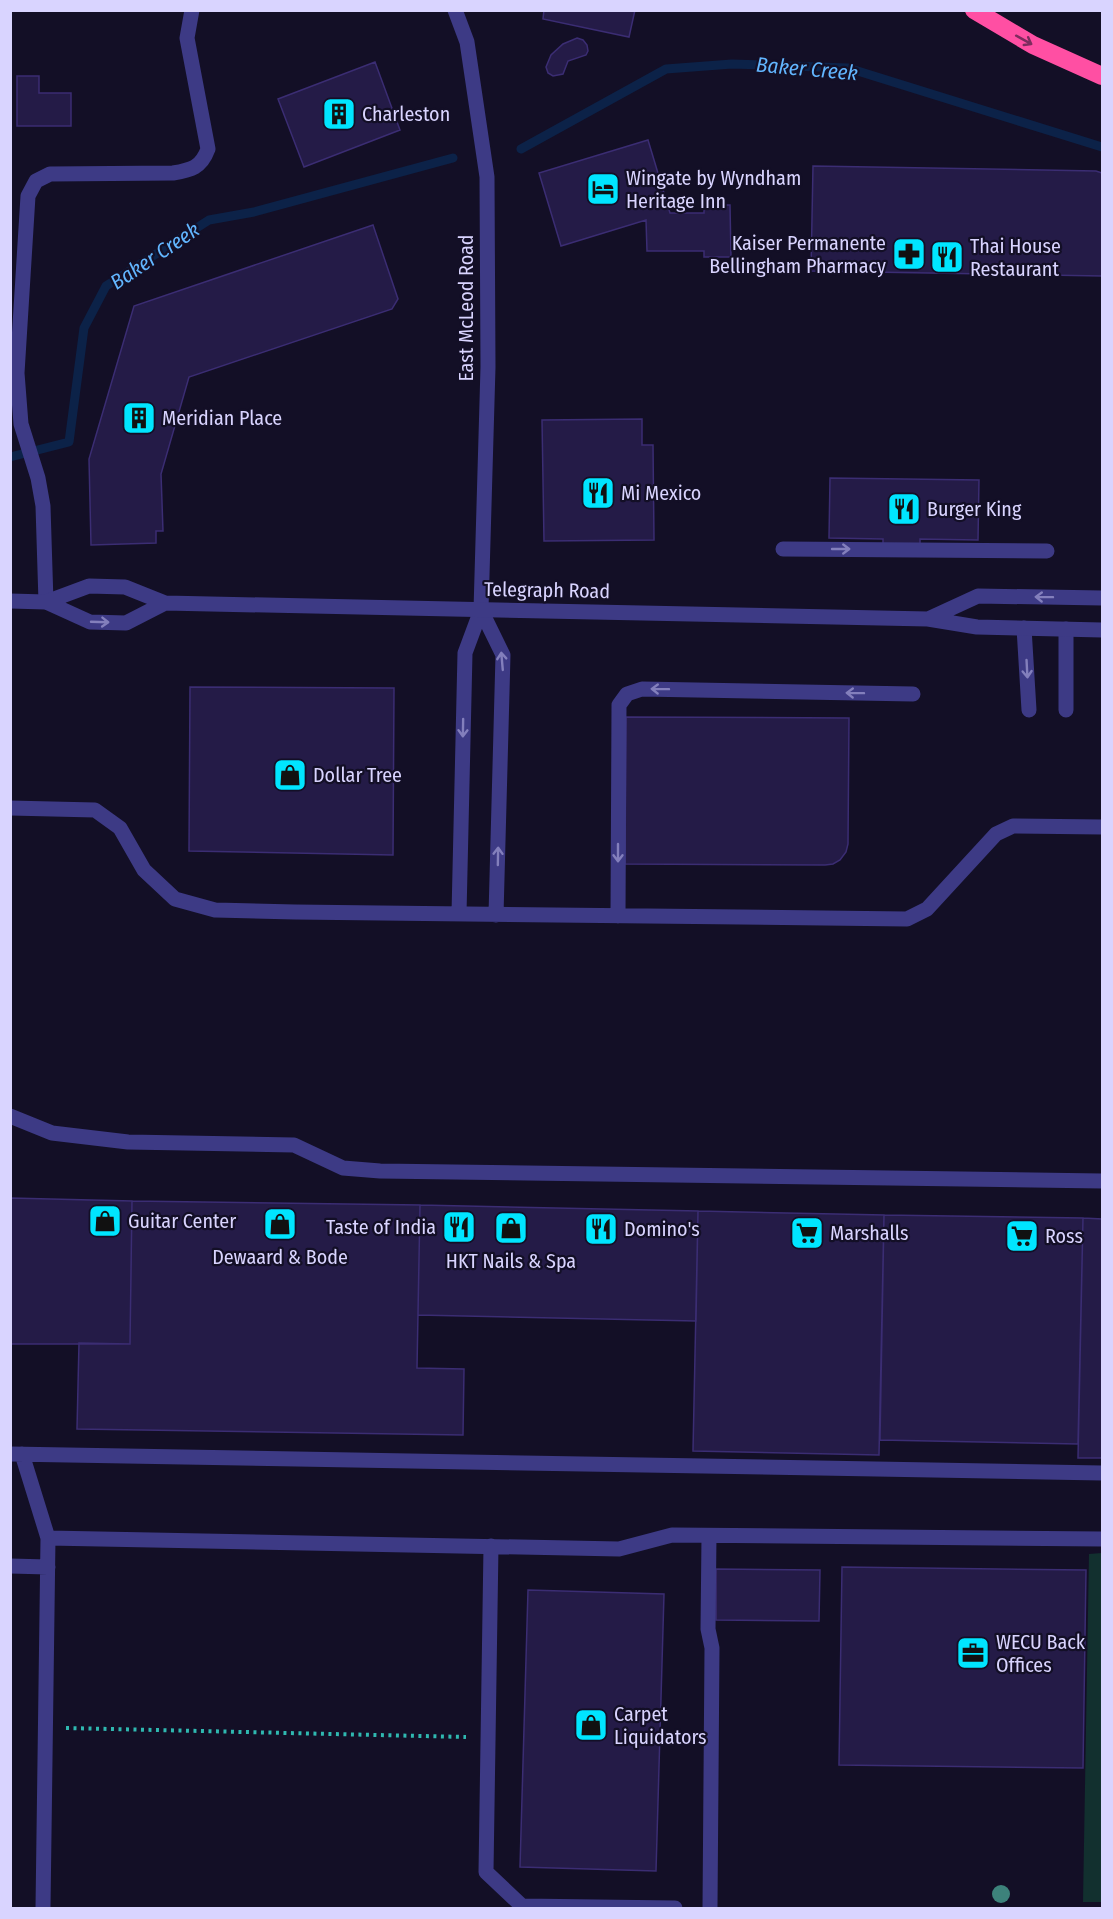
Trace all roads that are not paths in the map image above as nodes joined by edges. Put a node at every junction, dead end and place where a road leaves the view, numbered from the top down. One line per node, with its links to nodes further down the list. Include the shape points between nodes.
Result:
1 (192, 10): 9 (street, via 187,38 208,149 204,160 191,170 173,172 50,174 36,181 28,196 17,373 21,424 43,506)
2 (454, 10): 11 (street, East McLeod Road, via 466,42 486,177 488,367)
3 (974, 10): 4 (highway, one-way to 4, via 1034,45)
4 (1102, 76)
5 (783, 549): 6 (street, one-way to 6)
6 (1047, 551)
7 (1102, 598): 12 (street, Telegraph Road, one-way to 12, via 978,596)
8 (10, 601): 9 (street, Telegraph Road)
9 (46, 602): 10 (street, Telegraph Road, via 89,586 125,587); 10 (street, Telegraph Road, one-way to 10, via 90,622 126,623)
10 (165, 603): 11 (street, Telegraph Road)
11 (481, 609): 12 (street, Telegraph Road); 21 (street, one-way to 21, via 465,653); 22 (street, one-way to 11, via 503,655)
12 (928, 619): 13 (street, Telegraph Road, via 977,627)
13 (1024, 628): 14 (street, Telegraph Road); 17 (street, one-way to 17)
14 (1066, 629): 15 (street, Telegraph Road); 18 (street)
15 (1102, 630)
16 (913, 694): 23 (street, one-way to 23, via 642,689 627,694 619,705)
17 (1029, 710)
18 (1066, 710)
19 (10, 808): 21 (street, via 95,810 120,828 144,870 175,898 215,910)
20 (1102, 827): 23 (street, via 1012,826 996,834 927,909 907,919)
21 (459, 914): 22 (street)
22 (496, 915): 23 (street)
23 (618, 916)
24 (10, 1116): 25 (street, via 52,1133 128,1142 294,1145 343,1168 380,1171)
25 (1102, 1181)
26 (16, 1454): 27 (street); 29 (street)
27 (1102, 1473)
28 (709, 1536): 30 (street); 31 (street, via 672,1535 619,1549); 37 (street)
29 (48, 1538): 31 (street); 33 (street)
30 (1102, 1539)
31 (491, 1546): 34 (street, via 486,1872)
32 (10, 1566): 33 (street)
33 (48, 1567): 35 (street)
34 (522, 1907): 36 (street)
35 (43, 1908)
36 (675, 1908)
37 (710, 1908)

